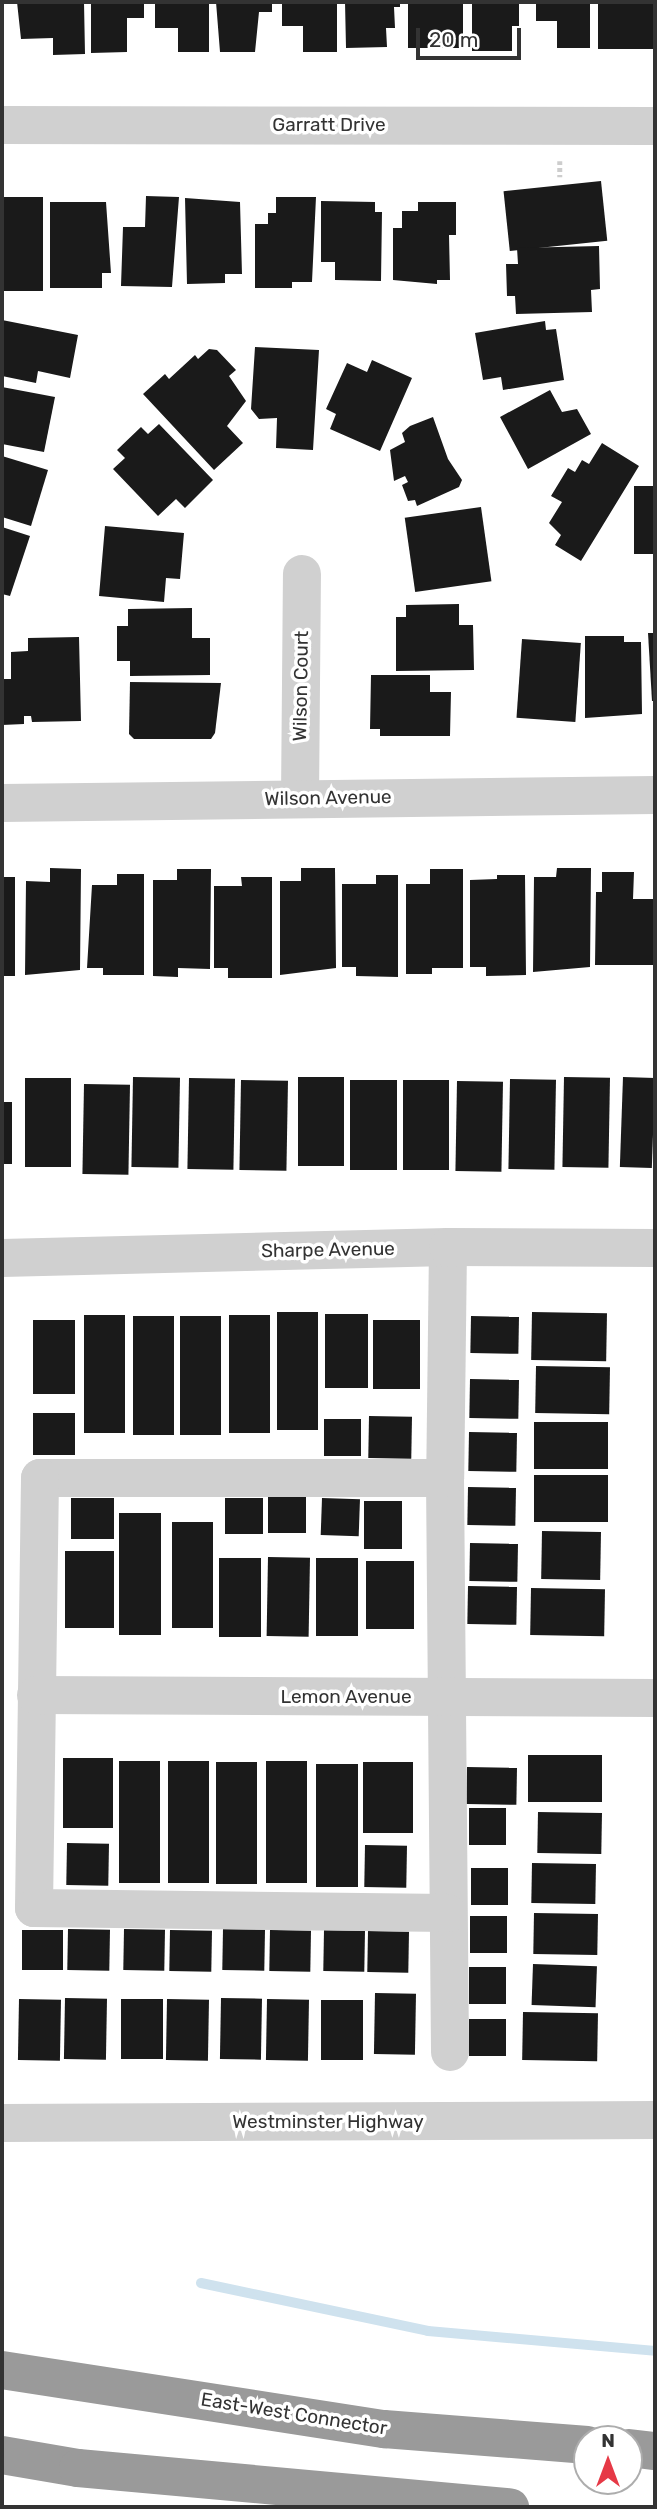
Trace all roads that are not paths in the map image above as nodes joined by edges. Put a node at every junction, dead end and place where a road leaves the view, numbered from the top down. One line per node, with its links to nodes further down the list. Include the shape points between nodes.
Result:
1 (2, 125): 2 (street, Garratt Drive)
2 (655, 126)
3 (302, 574): 5 (street, Wilson Court)
4 (655, 795): 5 (street, Wilson Avenue)
5 (300, 798): 6 (street, Wilson Avenue)
6 (2, 803)
7 (448, 1247): 8 (street, Sharpe Avenue); 9 (street, Sharpe Avenue); 10 (street)
8 (655, 1248)
9 (2, 1258)
10 (445, 1478): 11 (street, via 40,1478); 12 (street)
11 (36, 1695): 12 (street, Lemon Avenue); 14 (street, via 34,1908)
12 (448, 1698): 13 (street, Lemon Avenue); 14 (street)
13 (655, 1698)
14 (448, 1913): 15 (street)
15 (450, 2052)
16 (655, 2120): 17 (street, Westminster Highway)
17 (2, 2123)
18 (2, 2370): 19 (highway, East-West Connector, via 384,2429)
19 (573, 2444)
20 (2, 2455): 21 (highway)
21 (78, 2468): 22 (highway); 23 (highway)
22 (231, 2507)
23 (510, 2507)

